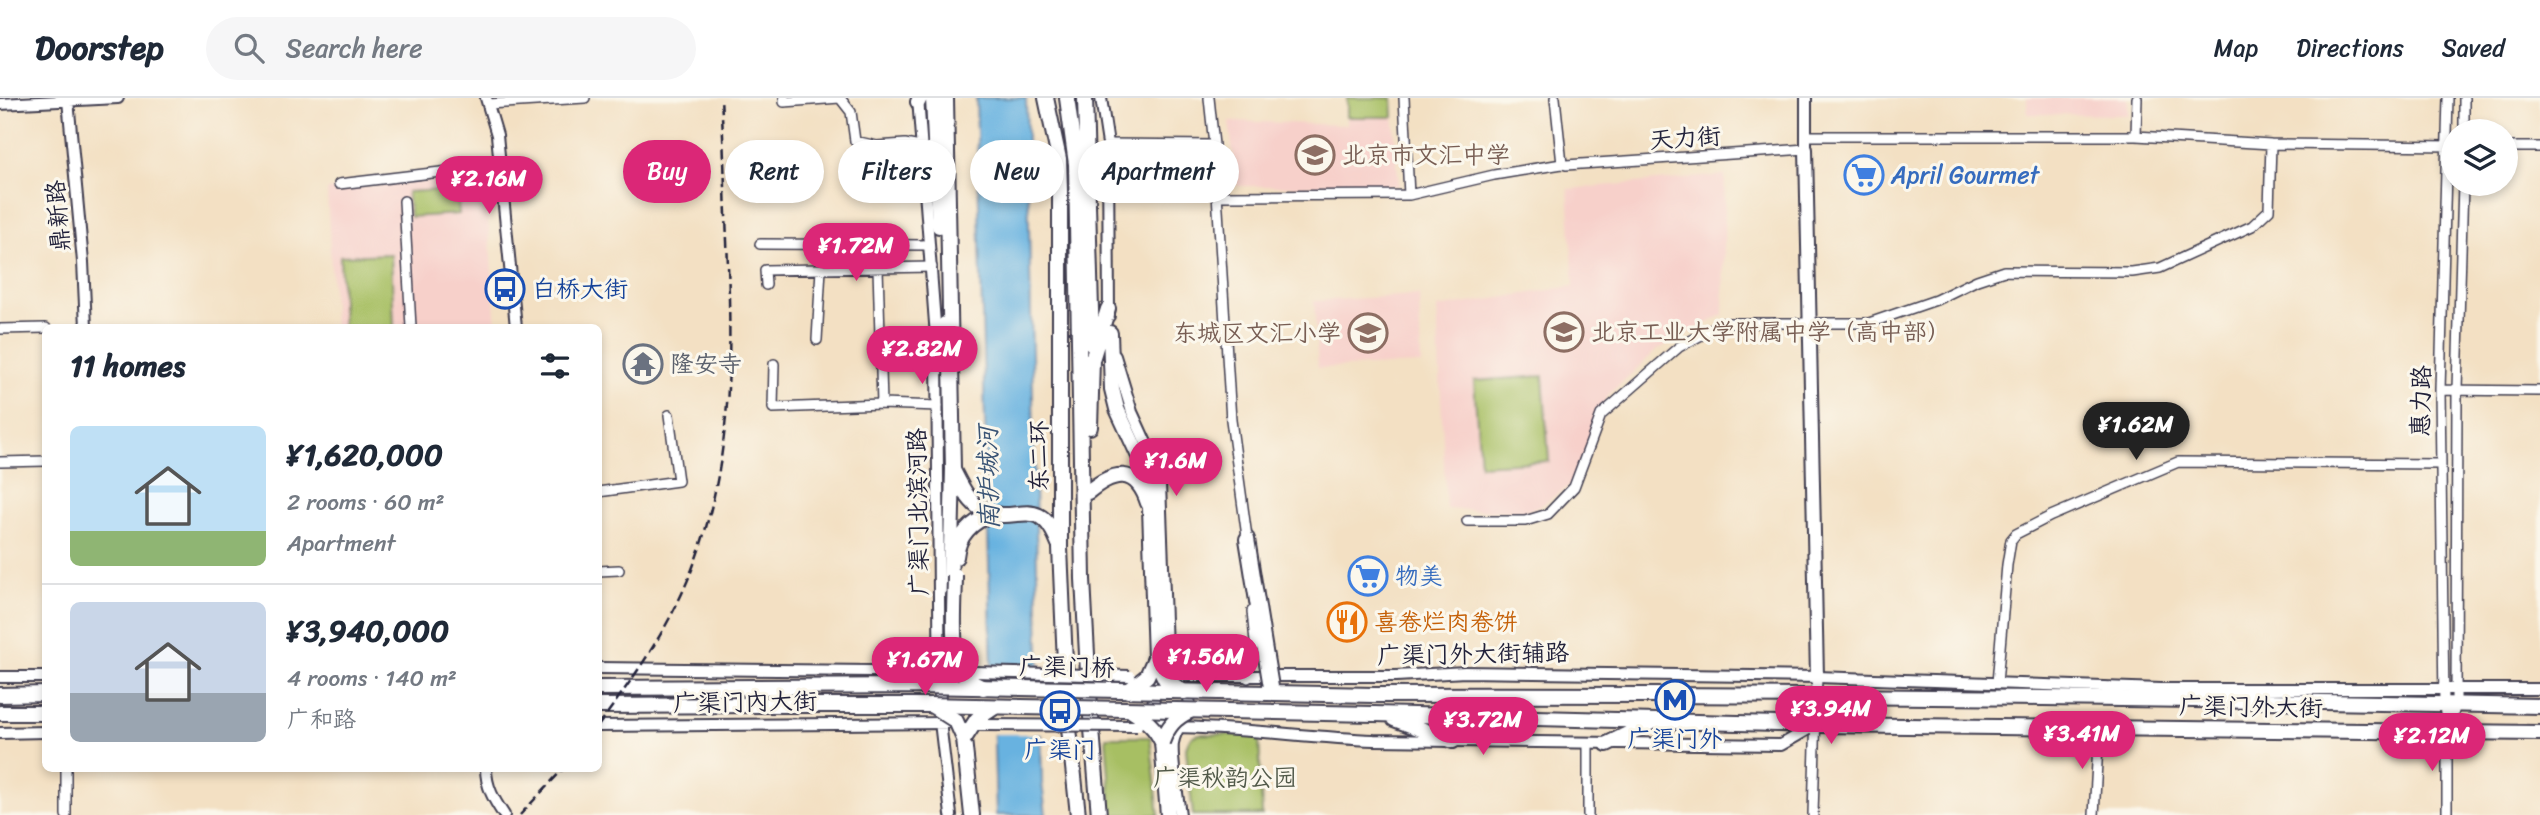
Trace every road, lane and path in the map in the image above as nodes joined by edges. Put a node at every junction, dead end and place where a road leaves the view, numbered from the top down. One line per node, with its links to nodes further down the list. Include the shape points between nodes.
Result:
1 (118, 98): 17 (street)
2 (585, 98): 19 (street)
3 (784, 98): 4 (street, via 784,102)
4 (840, 98): 24 (street, via 851,112)
5 (946, 98): 46 (main road)
6 (1046, 98): 80 (main road, 东二环, via 1059,159)
7 (1067, 98): 83 (main road, 东二环, via 1076,163)
8 (1085, 98): 62 (main road)
9 (1101, 98): 26 (street)
10 (1209, 98): 27 (street)
11 (1404, 98): 36 (street)
12 (1555, 98): 34 (street)
13 (1806, 98): 28 (street)
14 (2137, 98): 23 (street)
15 (2448, 98): 21 (street, 惠力路)
16 (2464, 98): 22 (street)
17 (68, 99): 20 (street); 54 (street, 鼎新路)
18 (922, 99): 25 (street, 广渠门北滨河路); 46 (main road)
19 (487, 101): 33 (street)
20 (0, 104)
21 (2449, 119)
22 (2464, 119)
23 (2136, 136): 28 (street, 天力街); 29 (street, 天力街)
24 (855, 140)
25 (920, 140)
26 (1107, 140)
27 (1213, 140)
28 (1806, 142): 34 (street, 天力街); 53 (main road)
29 (2271, 144): 30 (street, 天力街); 53 (street, via 2269,211 2252,226 2160,268 2004,271 1869,323)
30 (2441, 146)
31 (2518, 147): 32 (street)
32 (2540, 147)
33 (500, 165): 35 (street); 56 (street)
34 (1564, 165): 36 (street, 天力街)
35 (340, 184)
36 (1409, 195): 37 (street, 天力街)
37 (1239, 196)
38 (2449, 196): 65 (street, 惠力路)
39 (2463, 196): 64 (street, 惠力路)
40 (404, 201): 55 (street)
41 (925, 203): 45 (street, 广渠门北滨河路)
42 (1108, 203): 51 (street)
43 (1217, 203): 79 (street, via 1231,420)
44 (760, 244): 45 (street)
45 (929, 245): 47 (street, 广渠门北滨河路)
46 (948, 263): 52 (main road)
47 (932, 267): 48 (street); 61 (street, 广渠门北滨河路)
48 (878, 268): 49 (street); 67 (street)
49 (821, 269): 50 (street, via 765,270); 60 (street)
50 (766, 285)
51 (1108, 309): 59 (street); 62 (main road)
52 (949, 313): 61 (main road); 73 (main road)
53 (1808, 322): 78 (street, via 1724,323 1679,347 1601,415 1574,487 1548,514 1525,521); 92 (main road)
54 (86, 324)
55 (411, 324)
56 (516, 324)
57 (42, 328): 58 (street)
58 (0, 329)
59 (1110, 333): 76 (main road, via 1112,389 1128,437 1149,478); 89 (street, via 1125,392 1158,469)
60 (817, 340)
61 (937, 350): 68 (street, 广渠门北滨河路)
62 (1091, 360): 75 (main road)
63 (774, 364): 67 (street, via 773,408)
64 (2457, 389): 65 (street); 66 (street); 97 (street, 惠力路)
65 (2440, 390): 72 (street, 惠力路)
66 (2540, 391)
67 (882, 404): 68 (street)
68 (938, 406): 86 (street, 广渠门北滨河路)
69 (669, 415): 74 (street, via 678,481)
70 (42, 461): 71 (street)
71 (0, 462)
72 (2440, 464): 94 (street, via 2178,463 2051,516 2011,540); 97 (street, 惠力路)
73 (953, 469): 77 (main road, via 968,496); 95 (main road, bridge, via 950,654 943,673)
74 (602, 491)
75 (1088, 492): 76 (main road, via 1113,475 1125,475 1139,485); 83 (main road)
76 (1151, 513): 84 (main road)
77 (993, 514): 80 (main road, via 1034,513 1047,521); 99 (main road, bridge, via 968,527 956,552 956,654 968,680)
78 (1467, 521)
79 (1247, 539): 93 (street, via 1255,642); 103 (main road, bridge)
80 (1060, 548): 140 (main road, 东二环, via 1067,709)
81 (619, 570): 82 (street)
82 (602, 571)
83 (1083, 579): 141 (main road, 东二环)
84 (1155, 658): 101 (main road, bridge, via 1147,676); 102 (main road, bridge, via 1165,678)
85 (602, 668): 86 (street, 广渠门内大街)
86 (941, 671): 87 (street, 广渠门内大街); 120 (street, 广渠门北滨河路)
87 (973, 672): 88 (street, 广渠门桥, bridge)
88 (1130, 676): 89 (street, 广渠门外大街辅路)
89 (1164, 676): 93 (street, 广渠门外大街辅路); 123 (street, via 1186,687 1190,695 1190,708); 129 (street, via 1154,686 1153,708)
90 (0, 677): 91 (street)
91 (42, 677)
92 (1817, 677): 93 (street, 广渠门外大街辅路, via 1465,672); 94 (street, 广渠门外大街); 107 (street)
93 (1248, 678)
94 (1997, 683): 97 (street, 广渠门外大街, via 2161,689)
95 (919, 686): 96 (main road, 广渠门桥, bridge); 99 (main road, 广渠门桥, bridge)
96 (759, 687): 98 (main road, 广渠门内大街)
97 (2450, 687): 100 (street, 广渠门外大街); 108 (street, 惠力路)
98 (602, 688)
99 (983, 688): 101 (main road, 广渠门桥, bridge)
100 (2540, 688)
101 (1128, 691): 102 (main road, 广渠门桥, bridge)
102 (1184, 692): 103 (main road, 广渠门桥, bridge)
103 (1272, 693): 106 (main road, 广渠门桥, bridge)
104 (42, 694): 105 (main road)
105 (0, 695)
106 (1374, 695): 107 (main road, 广渠门外大街)
107 (1817, 696): 108 (main road, 广渠门外大街); 121 (street)
108 (2450, 704): 112 (main road, 广渠门外大街); 126 (street, 惠力路)
109 (761, 705): 110 (main road, 广渠门桥, bridge); 111 (main road, 广渠门内大街)
110 (931, 705): 113 (main road, 广渠门桥, bridge); 130 (main road, bridge, via 956,721)
111 (602, 706)
112 (2540, 706)
113 (995, 707): 114 (main road, 广渠门桥, bridge); 130 (main road, bridge, via 977,719)
114 (1132, 711): 115 (main road, 广渠门桥, bridge); 129 (main road, bridge)
115 (1190, 711): 118 (main road, 广渠门桥, bridge); 129 (main road, bridge)
116 (0, 713): 117 (main road)
117 (42, 713)
118 (1379, 715): 119 (main road, 广渠门外大街); 131 (main road)
119 (1654, 721): 121 (main road, 广渠门外大街); 133 (main road)
120 (940, 722): 122 (street, 广渠门内大街); 129 (street, 广渠门内大街, bridge, via 1137,726); 138 (street, 广渠门北滨河路)
121 (1817, 725): 124 (main road, 广渠门外大街); 133 (street, via 1782,745); 145 (street)
122 (602, 726)
123 (1180, 727): 129 (street); 131 (street, via 1317,738); 143 (street, via 1173,743)
124 (2099, 728): 126 (main road, 广渠门外大街); 146 (street)
125 (42, 732): 127 (street)
126 (2447, 732): 128 (main road, 广渠门外大街); 147 (street, 惠力路)
127 (0, 733)
128 (2540, 733)
129 (1162, 734): 142 (main road)
130 (964, 738): 139 (main road)
131 (1453, 741): 132 (street)
132 (1588, 744): 133 (street); 144 (street)
133 (1607, 744)
134 (66, 772): 136 (street)
135 (486, 772): 137 (street, via 492,797)
136 (66, 815)
137 (504, 815)
138 (951, 815)
139 (972, 815)
140 (1078, 815)
141 (1099, 815)
142 (1168, 815)
143 (1180, 815)
144 (1588, 815)
145 (1813, 815)
146 (2094, 815)
147 (2446, 815)

